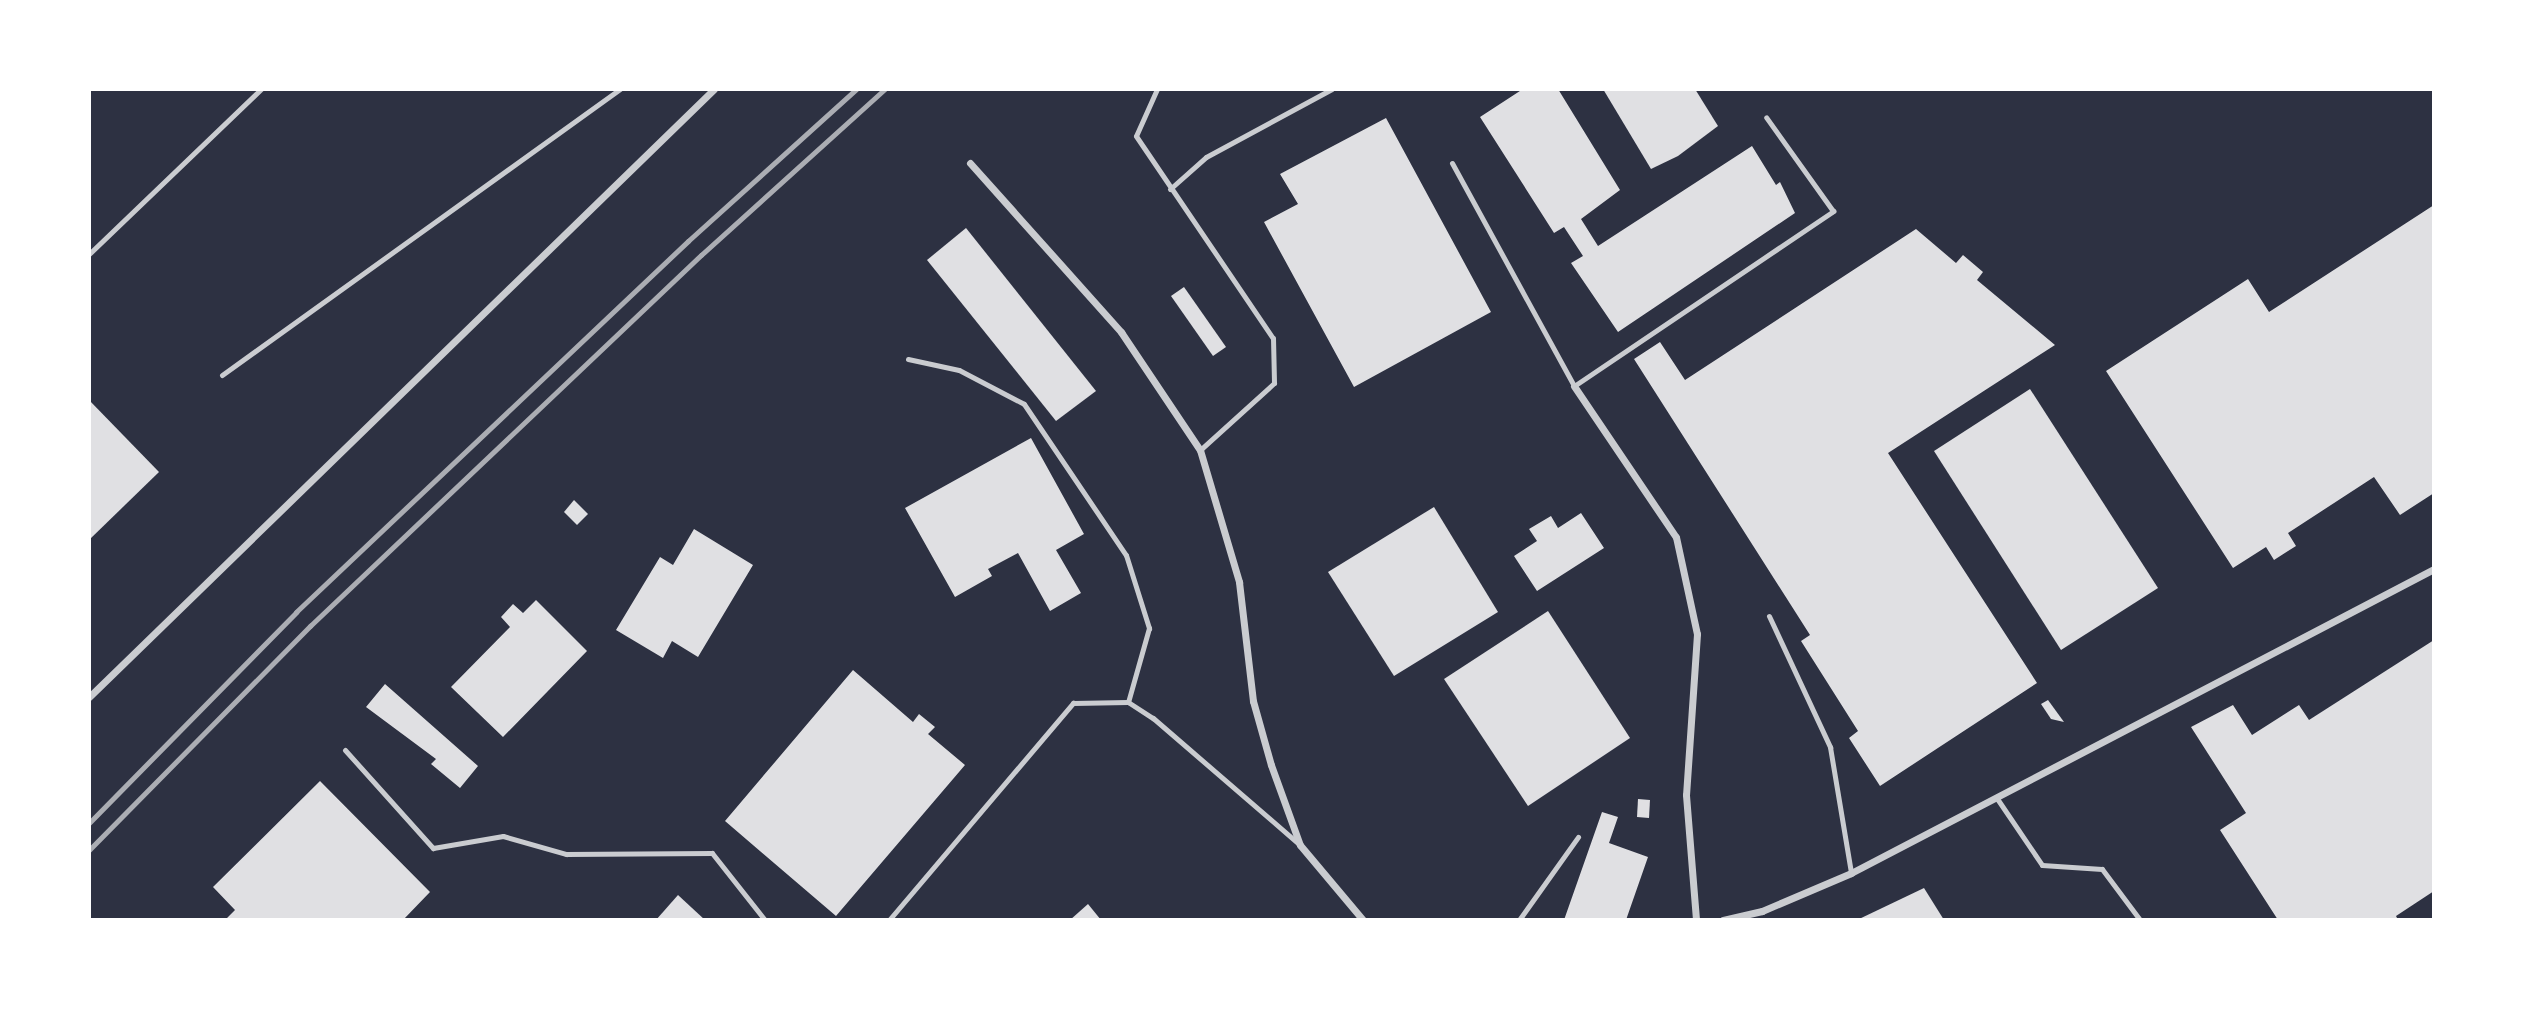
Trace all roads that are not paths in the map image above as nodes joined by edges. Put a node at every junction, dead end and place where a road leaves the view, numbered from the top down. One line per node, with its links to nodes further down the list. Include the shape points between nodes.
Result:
1 (261, 89): 10 (lane)
2 (620, 89): 12 (lane)
3 (714, 89): 17 (street)
4 (1157, 89): 9 (lane, via 1136,136)
5 (1332, 89): 9 (lane, via 1206,156)
6 (1766, 117): 13 (lane, via 1833,211)
7 (970, 163): 14 (street, via 1121,332)
8 (1452, 163): 13 (lane)
9 (1170, 189): 14 (lane, via 1273,338 1274,383)
10 (89, 254)
11 (908, 359): 18 (lane, via 959,370 1024,404 1126,555 1150,628)
12 (222, 375)
13 (1573, 386): 29 (street, via 1676,537 1697,634 1686,795)
14 (1200, 450): 22 (street, via 1239,582 1254,701)
15 (2434, 569): 20 (street)
16 (1769, 616): 23 (lane, via 1830,747)
17 (89, 697)
18 (1128, 702): 22 (lane, via 1153,718); 26 (lane, via 1073,703)
19 (345, 750): 25 (lane, via 432,848 503,836 566,854 712,853)
20 (1996, 797): 23 (street); 32 (lane, via 2042,865 2102,869)
21 (1578, 837): 28 (lane)
22 (1300, 845): 27 (street)
23 (1850, 873): 24 (street)
24 (1762, 911): 30 (street); 31 (lane)
25 (765, 920)
26 (889, 920)
27 (1363, 920)
28 (1519, 920)
29 (1696, 920)
30 (1723, 920)
31 (1765, 920)
32 (2140, 920)

